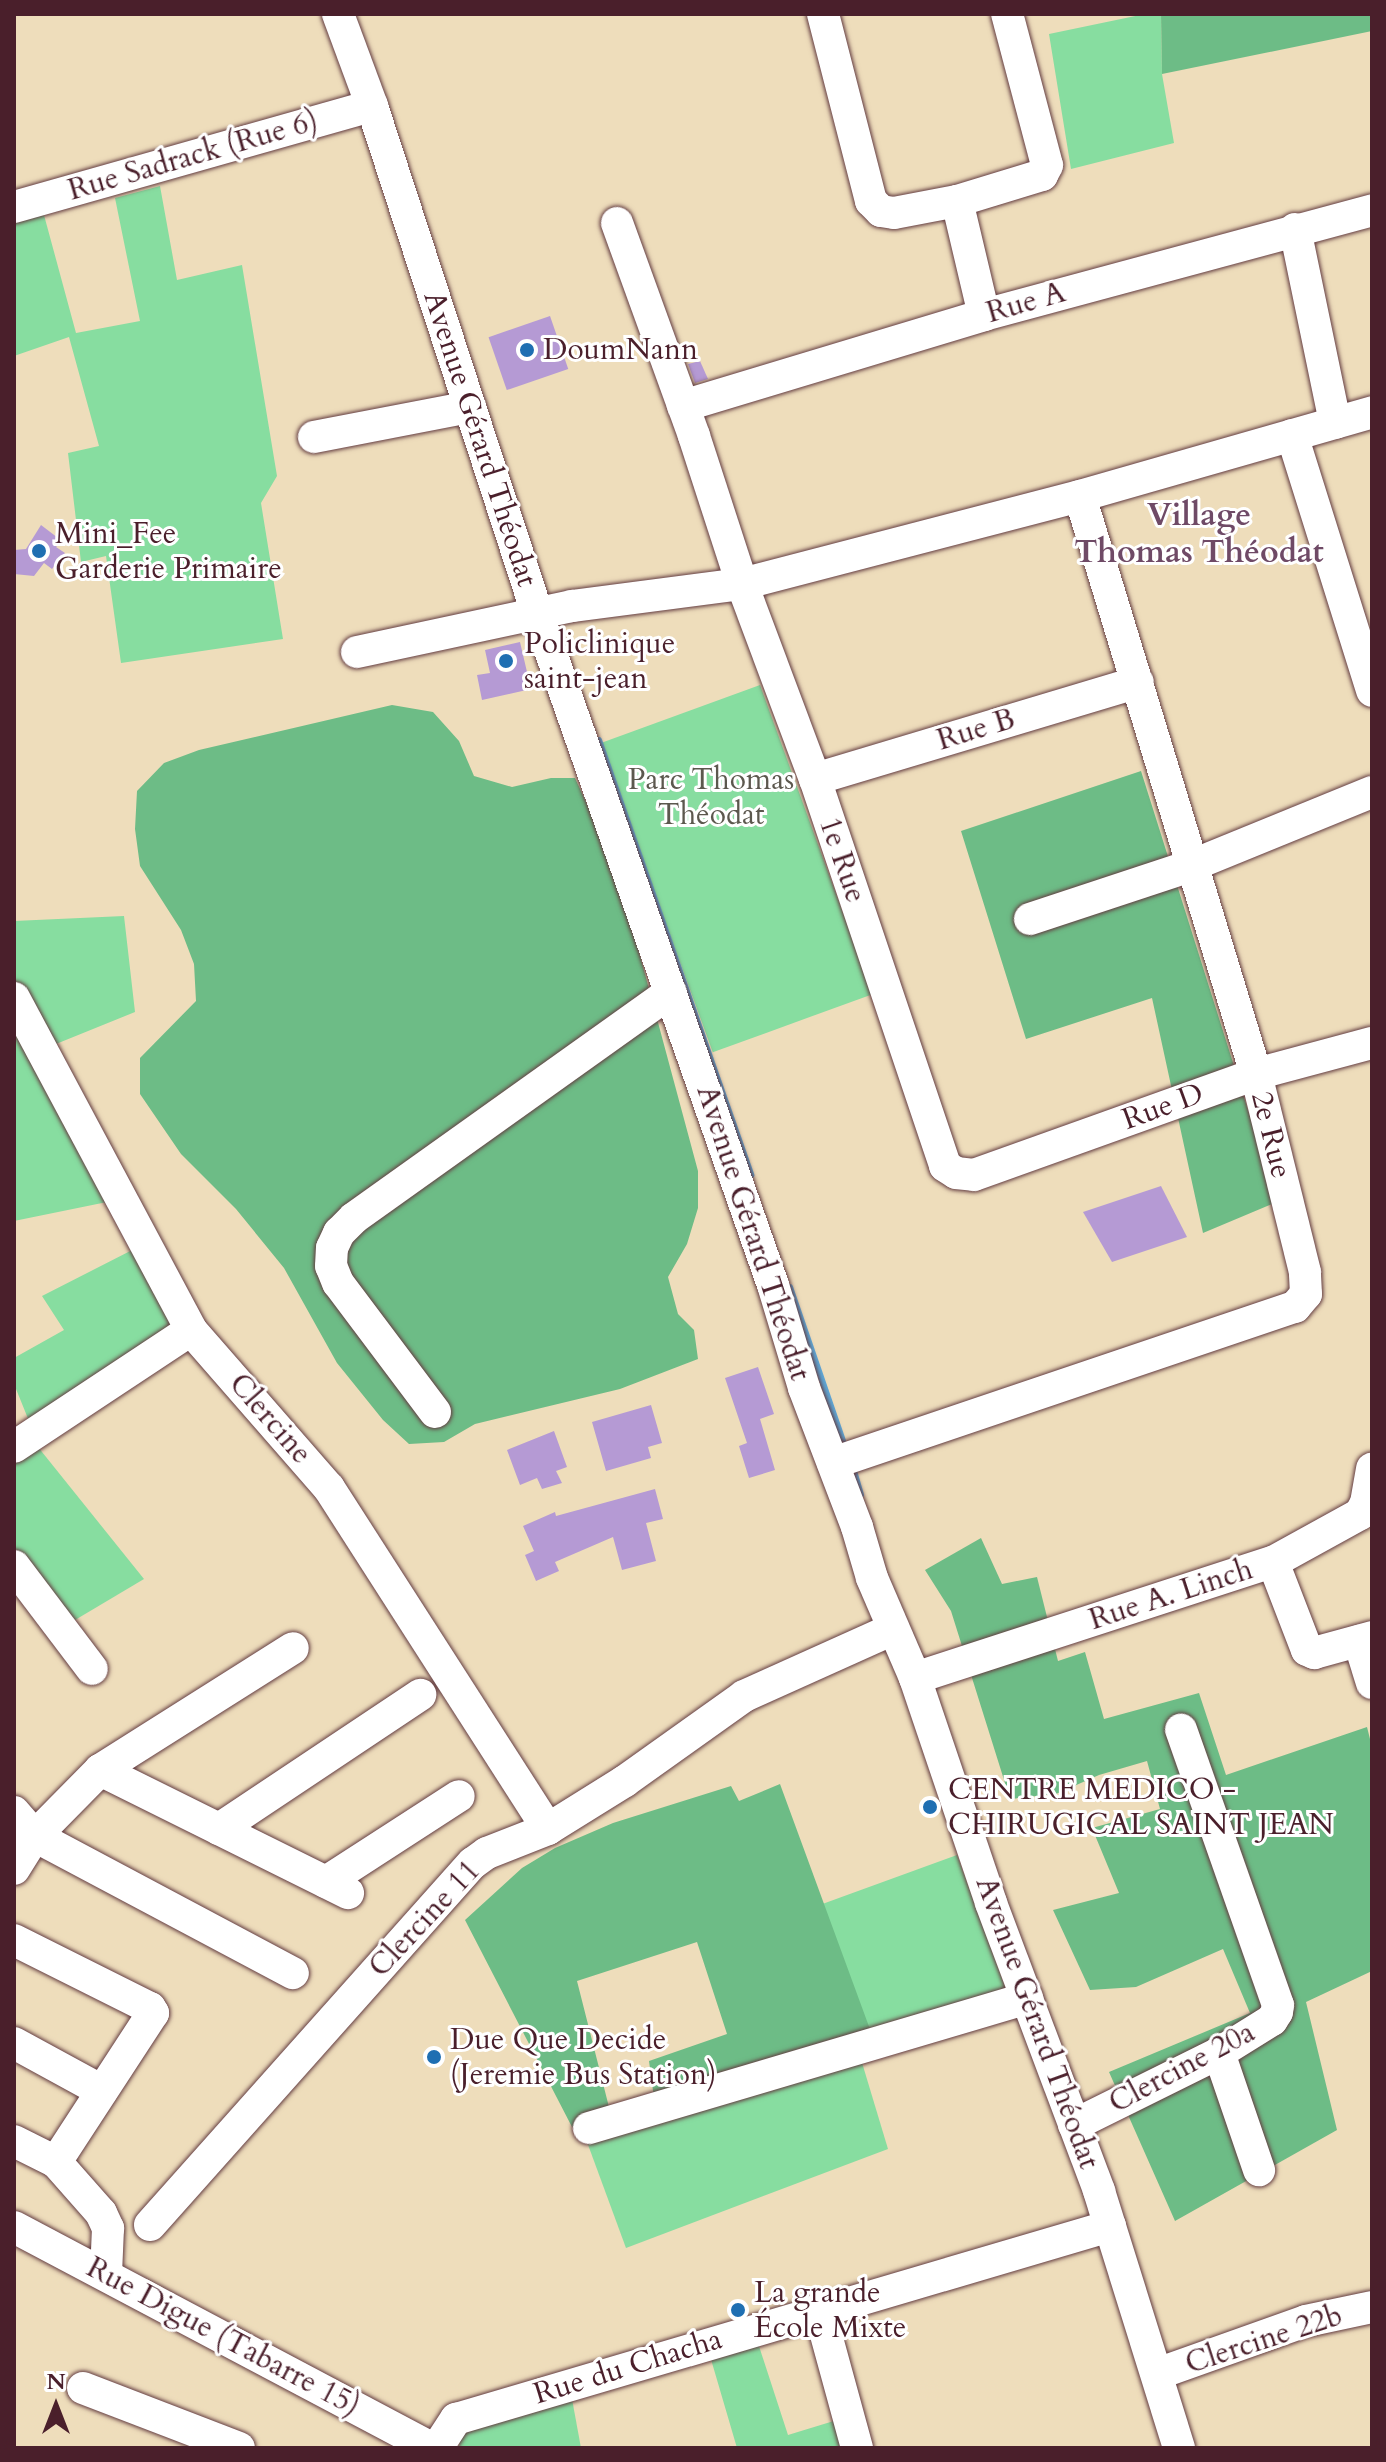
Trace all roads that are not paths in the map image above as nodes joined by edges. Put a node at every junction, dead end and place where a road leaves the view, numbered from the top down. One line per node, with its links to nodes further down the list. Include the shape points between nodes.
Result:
1 (338, 14): 4 (street, Avenue Gérard Théodat)
2 (823, 14): 5 (street, via 871,201 881,211 894,213)
3 (1007, 14): 5 (street, via 1046,170)
4 (372, 106): 6 (street, Rue Sadrack (Rue 6)); 12 (street, Avenue Gérard Théodat)
5 (957, 201): 10 (street)
6 (14, 207)
7 (1372, 210): 9 (street, Rue A)
8 (617, 223): 11 (street, 1e Rue)
9 (1295, 229): 10 (street, Rue A); 14 (street)
10 (984, 315): 11 (street, Rue A)
11 (683, 406): 18 (street, 1e Rue)
12 (470, 407): 16 (street); 19 (street, Avenue Gérard Théodat)
13 (1372, 412): 14 (street)
14 (1335, 423): 15 (street)
15 (1292, 435): 17 (street); 22 (street)
16 (314, 437)
17 (1080, 496): 18 (street); 21 (street, 2e Rue)
18 (742, 584): 19 (street); 23 (street, 1e Rue)
19 (537, 613): 20 (street); 27 (street, Avenue Gérard Théodat)
20 (357, 652)
21 (1138, 682): 23 (street, Rue B); 25 (street, 2e Rue)
22 (1372, 691)
23 (815, 779): 31 (street, 1e Rue, via 945,1166)
24 (1372, 792): 25 (street)
25 (1193, 865): 26 (street); 30 (street, 2e Rue)
26 (1030, 919)
27 (671, 992): 33 (street, via 339,1233 331,1266 338,1283); 35 (street, Avenue Gérard Théodat)
28 (14, 998): 32 (street, Clercine)
29 (1372, 1043): 30 (street, Rue D)
30 (1256, 1074): 31 (street, Rue D, via 974,1175); 35 (street, 2e Rue, via 1305,1272 1306,1294 1295,1307)
31 (956, 1173)
32 (191, 1330): 34 (street); 51 (street, Clercine, via 329,1488)
33 (435, 1412)
34 (17, 1435)
35 (833, 1463): 39 (street, Avenue Gérard Théodat)
36 (1372, 1469): 37 (street, via 1360,1514)
37 (1273, 1562): 40 (street, Rue A. Linch, via 1307,1650 1314,1653); 43 (street, Rue A. Linch)
38 (14, 1566): 42 (street)
39 (893, 1629): 43 (street, Avenue Gérard Théodat); 51 (street, Clercine 11, via 744,1696)
40 (1366, 1639): 44 (street)
41 (293, 1648): 47 (street)
42 (92, 1669)
43 (920, 1676): 55 (street, Avenue Gérard Théodat)
44 (1372, 1683)
45 (420, 1695): 50 (street)
46 (1181, 1730): 57 (street, Clercine 20a, via 1278,2005 1272,2020)
47 (100, 1770): 49 (street); 50 (street)
48 (459, 1796): 50 (street, via 337,1888)
49 (24, 1824): 52 (street); 54 (street)
50 (219, 1829)
51 (548, 1829): 64 (street, Clercine 11, via 473,1863)
52 (14, 1869)
53 (14, 1940): 58 (street, via 153,2013)
54 (293, 1973)
55 (1027, 1998): 59 (street, Avenue Gérard Théodat); 60 (street)
56 (14, 2043): 58 (street)
57 (1219, 2053): 59 (street, Clercine 20a); 63 (street)
58 (102, 2091): 62 (street)
59 (1074, 2125): 65 (street, Avenue Gérard Théodat)
60 (589, 2128)
61 (14, 2141): 62 (street)
62 (56, 2162): 67 (street, via 106,2221)
63 (1259, 2170)
64 (150, 2225)
65 (1110, 2226): 69 (street, Rue du Chacha); 70 (street, Avenue Gérard Théodat)
66 (14, 2227): 67 (street, Rue Digue (Tabarre 15))
67 (106, 2274): 73 (street, Rue Digue (Tabarre 15))
68 (1372, 2307): 70 (street, Clercine 22b, via 1306,2321)
69 (819, 2309): 73 (street, Rue du Chacha, via 456,2419); 74 (street)
70 (1166, 2371): 75 (street, Avenue Gérard Théodat)
71 (83, 2388): 72 (street)
72 (239, 2448)
73 (434, 2448)
74 (857, 2448)
75 (1179, 2448)

